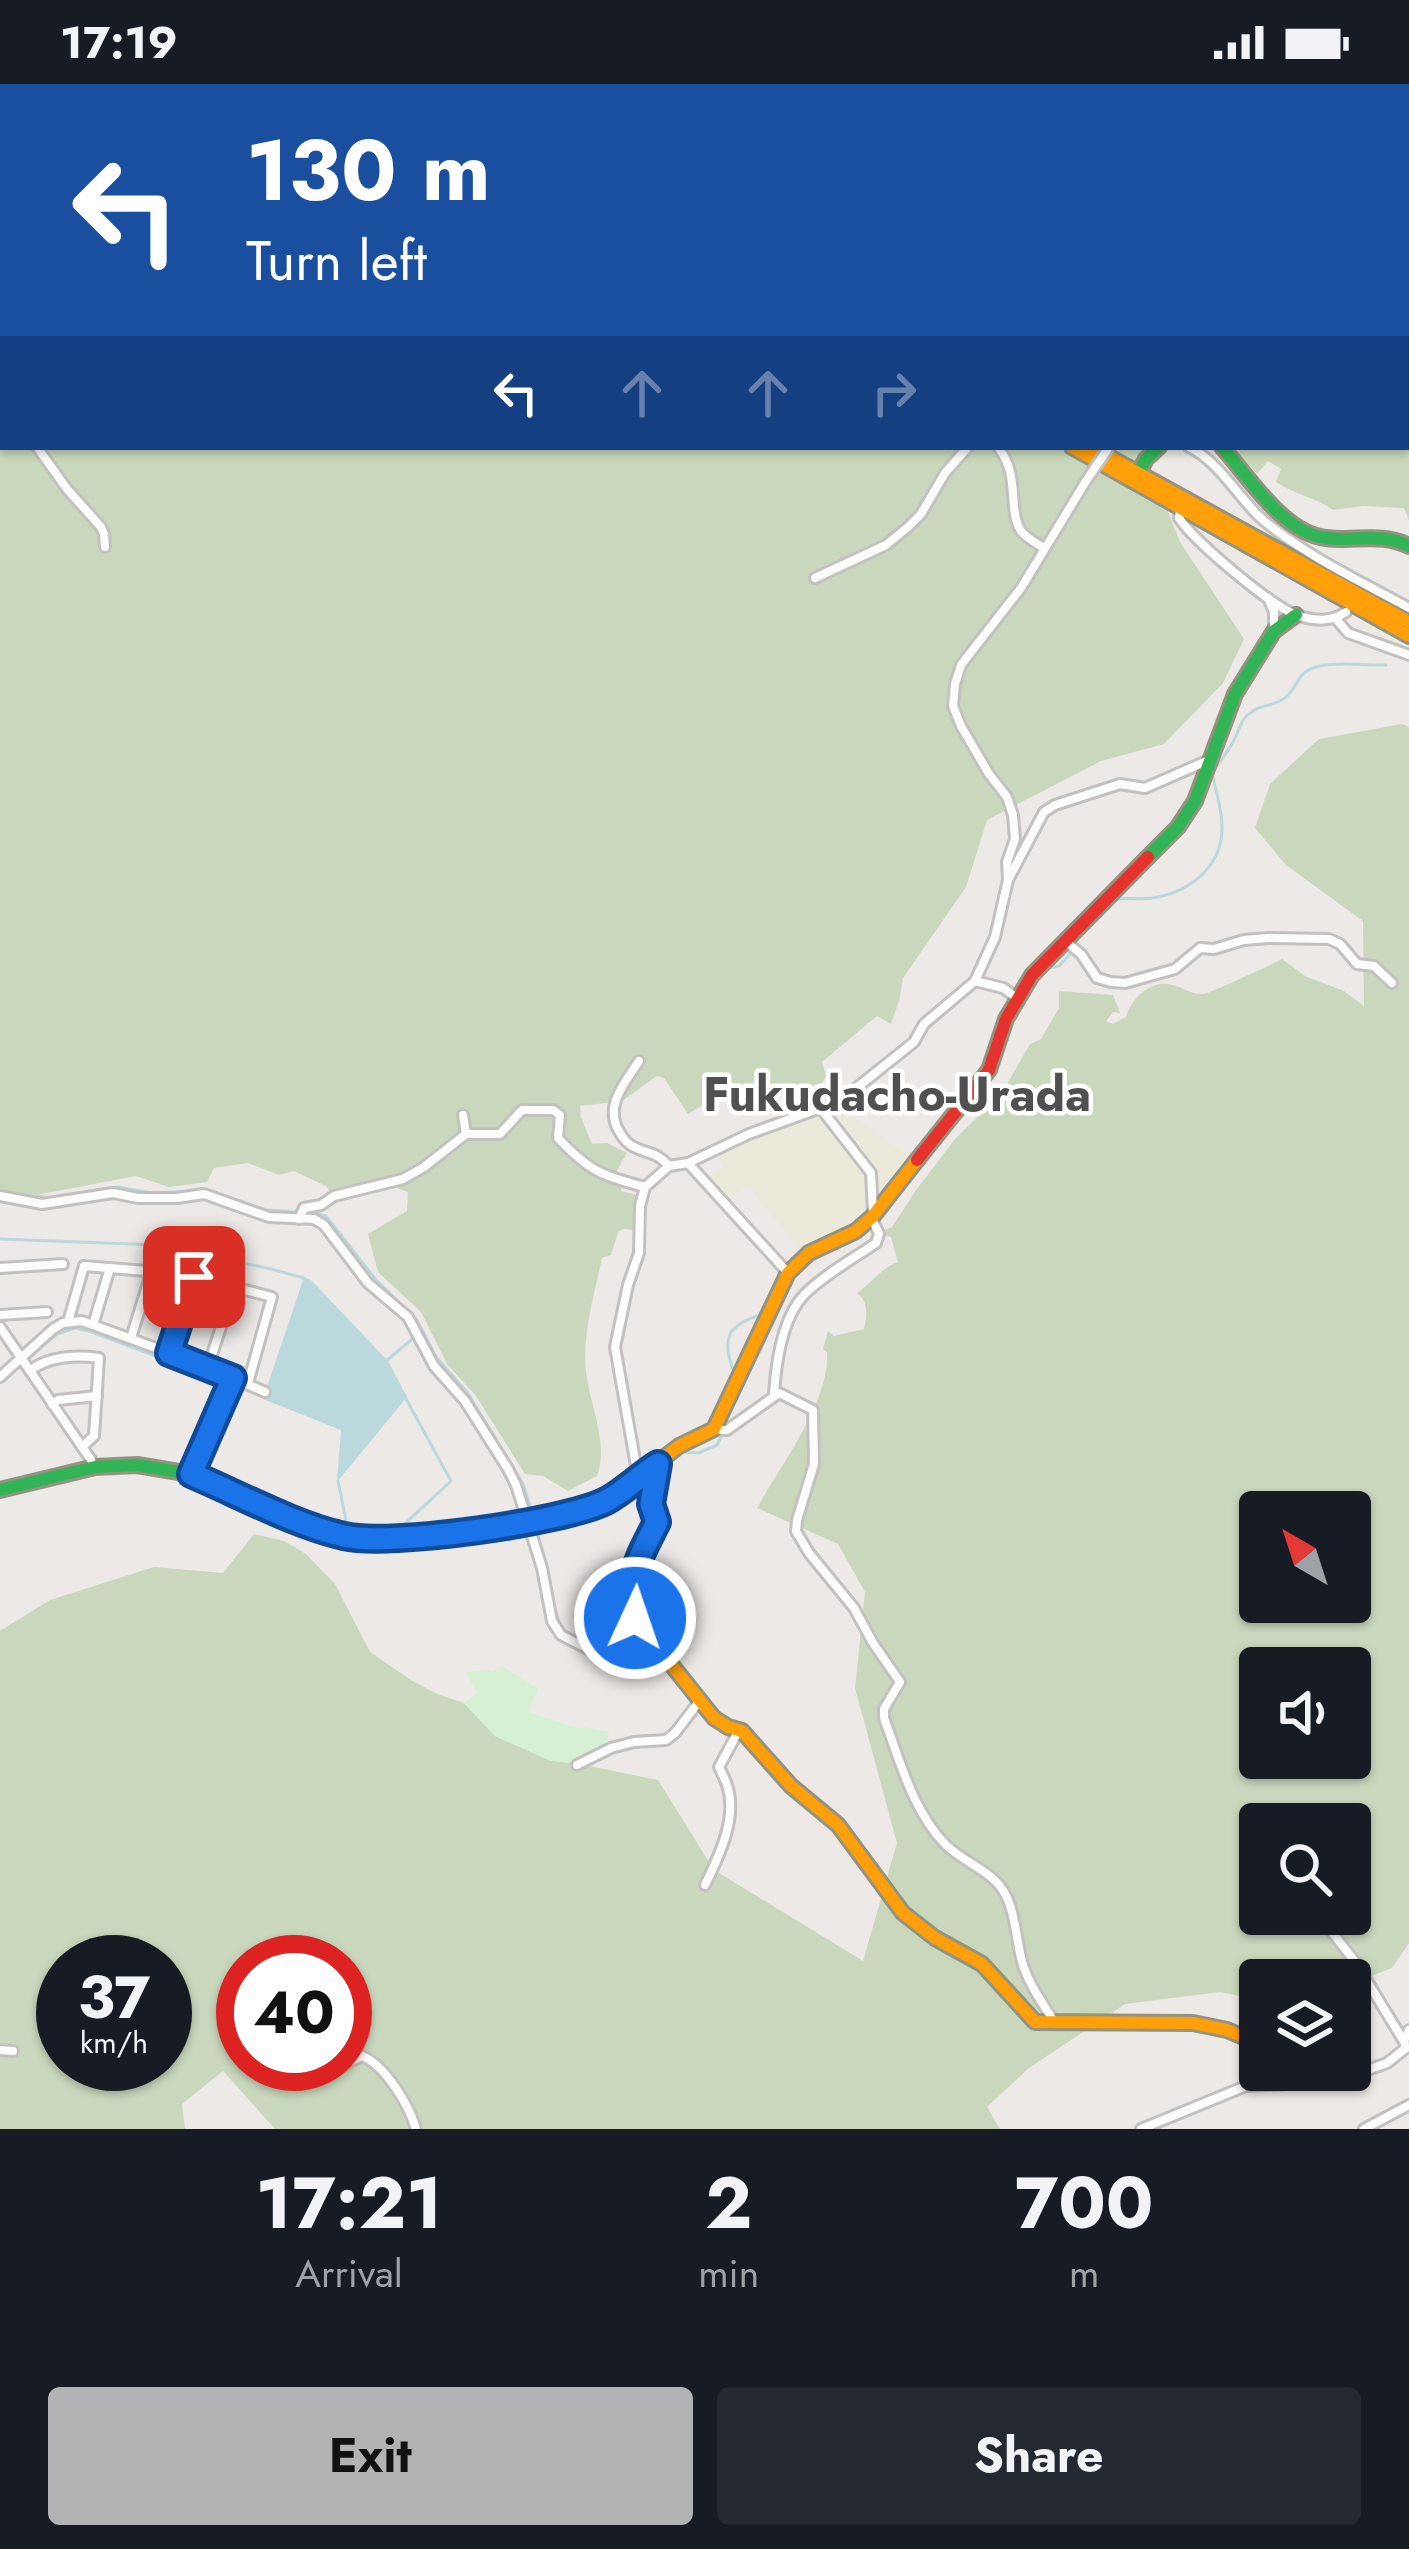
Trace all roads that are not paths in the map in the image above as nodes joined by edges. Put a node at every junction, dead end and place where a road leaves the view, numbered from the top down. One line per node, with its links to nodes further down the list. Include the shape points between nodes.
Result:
1 (39, 450): 15 (street, via 101,527)
2 (965, 450): 17 (street, via 908,527)
3 (1000, 450): 16 (street, via 1022,534)
4 (1078, 450): 12 (street)
5 (1095, 450): 12 (street)
6 (1106, 450): 16 (street, bridge)
7 (1156, 450): 12 (street)
8 (1194, 450): 19 (street, via 1264,521)
9 (1225, 450): 11 (street)
10 (1234, 450): 11 (street)
11 (1238, 464): 14 (street, via 1310,534 1379,535)
12 (1136, 478): 13 (street); 23 (street)
13 (1180, 510): 18 (street, via 1196,540); 25 (street)
14 (1409, 546)
15 (105, 547)
16 (1044, 548): 28 (street, via 961,665 952,706 1013,815)
17 (814, 578)
18 (1268, 598): 21 (street); 24 (street)
19 (1409, 608)
20 (1346, 612): 22 (street)
21 (1297, 616): 22 (street); 24 (street)
22 (1336, 619): 26 (street, via 1348,633)
23 (1409, 622)
24 (1274, 631): 27 (street, via 1235,694)
25 (1409, 636)
26 (1409, 655)
27 (1210, 760): 28 (street, via 1145,788 1120,784 1055,805 1040,817); 29 (street, via 1178,826)
28 (1008, 880): 30 (street)
29 (1071, 946): 31 (street, via 1097,978 1125,983 1174,969 1200,948 1329,939); 32 (street, via 1032,975)
30 (975, 981): 32 (street); 34 (street, via 914,1042)
31 (1392, 983)
32 (1017, 998): 42 (street, via 988,1070)
33 (639, 1061): 38 (street, via 612,1118 632,1147)
34 (822, 1110): 37 (street); 42 (street, via 871,1173)
35 (463, 1115): 36 (street)
36 (466, 1134): 39 (street, via 500,1134 522,1110 553,1110 560,1115 558,1138 584,1165); 41 (street, via 414,1174 334,1196 304,1208)
37 (688, 1163): 38 (street); 47 (street)
38 (669, 1166): 39 (street)
39 (645, 1187): 73 (street, via 639,1253 615,1347)
40 (0, 1196): 41 (street, via 42,1204 113,1193 205,1194)
41 (298, 1219): 75 (street, via 324,1225 418,1330 434,1366 508,1469)
42 (874, 1221): 47 (street, via 821,1245); 53 (street, via 876,1243 805,1294)
43 (63, 1264): 44 (street)
44 (0, 1268)
45 (110, 1268): 46 (street); 54 (street, via 84,1266); 55 (street)
46 (152, 1270): 48 (street); 57 (street)
47 (788, 1273): 50 (street)
48 (194, 1277): 49 (street); 58 (street)
49 (234, 1287): 60 (street); 63 (street, via 272,1297)
50 (779, 1297): 53 (street); 68 (street)
51 (47, 1312): 52 (street)
52 (0, 1315)
53 (791, 1316): 66 (street)
54 (68, 1322): 55 (street); 59 (street)
55 (93, 1324): 57 (street)
56 (0, 1327): 59 (street)
57 (131, 1338): 58 (street)
58 (169, 1353): 60 (street)
59 (27, 1362): 61 (street); 65 (street, via 99,1358); 67 (street)
60 (208, 1367): 62 (street)
61 (0, 1377)
62 (232, 1383): 63 (street); 72 (street)
63 (248, 1383): 64 (street)
64 (265, 1392)
65 (97, 1396): 67 (street); 69 (street, via 94,1436)
66 (774, 1396): 68 (street); 82 (street, via 812,1409 814,1464 796,1531 900,1682 884,1718 914,1796 947,1847 1007,1896 1023,1963)
67 (55, 1402): 69 (street)
68 (720, 1430): 71 (street)
69 (84, 1445): 70 (street)
70 (93, 1464): 72 (street); 74 (street)
71 (658, 1464): 73 (street); 76 (street, via 656,1525)
72 (191, 1474): 75 (street, via 356,1539)
73 (638, 1477): 75 (street, via 607,1500)
74 (0, 1490)
75 (528, 1521): 76 (street, via 552,1621 566,1640 596,1650 609,1644 622,1627)
76 (634, 1565): 77 (street, via 635,1618)
77 (701, 1699): 78 (street, via 719,1723); 79 (street, via 666,1740 611,1748)
78 (739, 1730): 80 (street, via 719,1766 729,1818); 82 (street, via 850,1838 903,1913 992,1972 1035,2022)
79 (577, 1765)
80 (706, 1885)
81 (1335, 1935): 85 (street)
82 (1055, 2024): 84 (street, via 1156,2020)
83 (1409, 2030): 85 (street)
84 (1239, 2035)
85 (1406, 2046): 92 (street, via 1365,2072 1246,2086)
86 (0, 2050): 87 (street)
87 (13, 2051)
88 (372, 2060): 91 (street)
89 (1408, 2106): 90 (street)
90 (1381, 2125): 93 (street)
91 (416, 2129)
92 (1142, 2129)
93 (1364, 2129)

